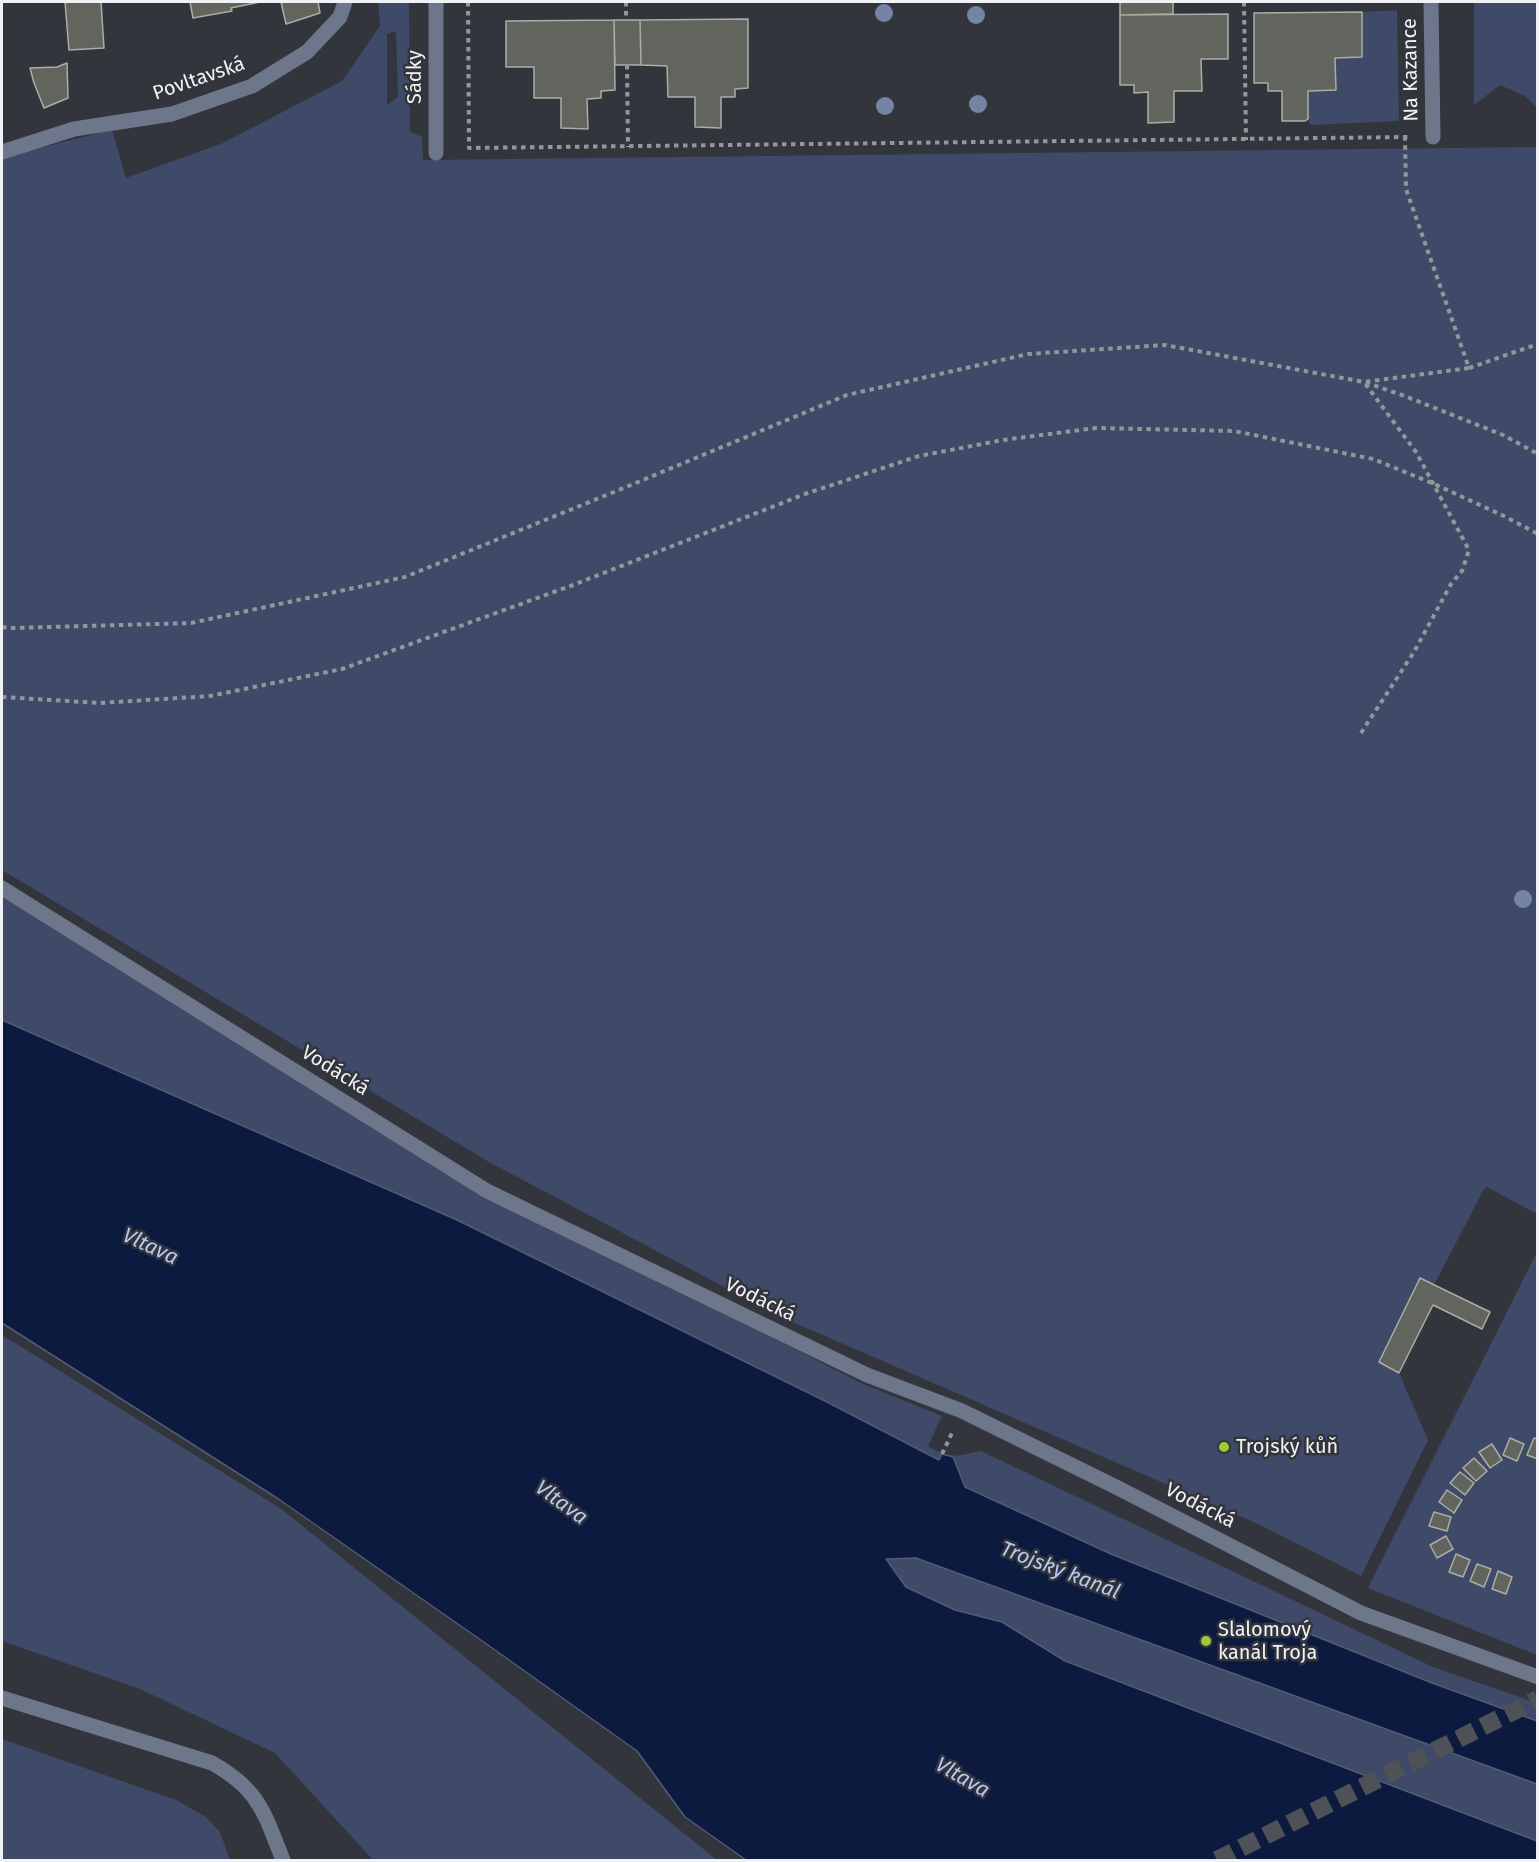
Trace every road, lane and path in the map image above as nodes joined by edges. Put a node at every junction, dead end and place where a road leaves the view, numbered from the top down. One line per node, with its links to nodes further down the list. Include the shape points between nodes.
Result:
1 (345, 2): 13 (street, Povltavská, via 340,16 307,52 252,86 172,114 74,129)
2 (436, 2): 14 (street, Sádky)
3 (468, 2): 12 (path, via 469,148)
4 (626, 2): 7 (path)
5 (1244, 2): 11 (path)
6 (1431, 2): 9 (street, Na Kazance)
7 (627, 20)
8 (627, 64): 12 (path)
9 (1433, 137): 10 (path)
10 (1405, 138): 11 (path); 16 (path, via 1406,189)
11 (1246, 140): 12 (path)
12 (628, 147)
13 (2, 152)
14 (436, 153)
15 (1538, 344): 16 (path)
16 (1469, 368): 17 (path)
17 (1364, 382): 18 (path, via 1503,435); 19 (path, via 1416,452); 21 (path, via 1165,345 1028,354 847,395 405,577 191,623)
18 (1538, 454)
19 (1432, 483): 20 (path); 22 (path, via 1373,459 1234,431 1096,428 1003,440 919,456 805,494 573,585 342,669 210,696 100,703); 23 (path, via 1469,550 1462,571)
20 (1538, 534)
21 (2, 627)
22 (2, 696)
23 (1361, 733)
24 (2, 888): 25 (street, Vodácká, via 487,1191 867,1375 962,1411 1361,1612)
25 (1538, 1677)
26 (2, 1698): 27 (street, via 220,1767 253,1794)
27 (283, 1860)

